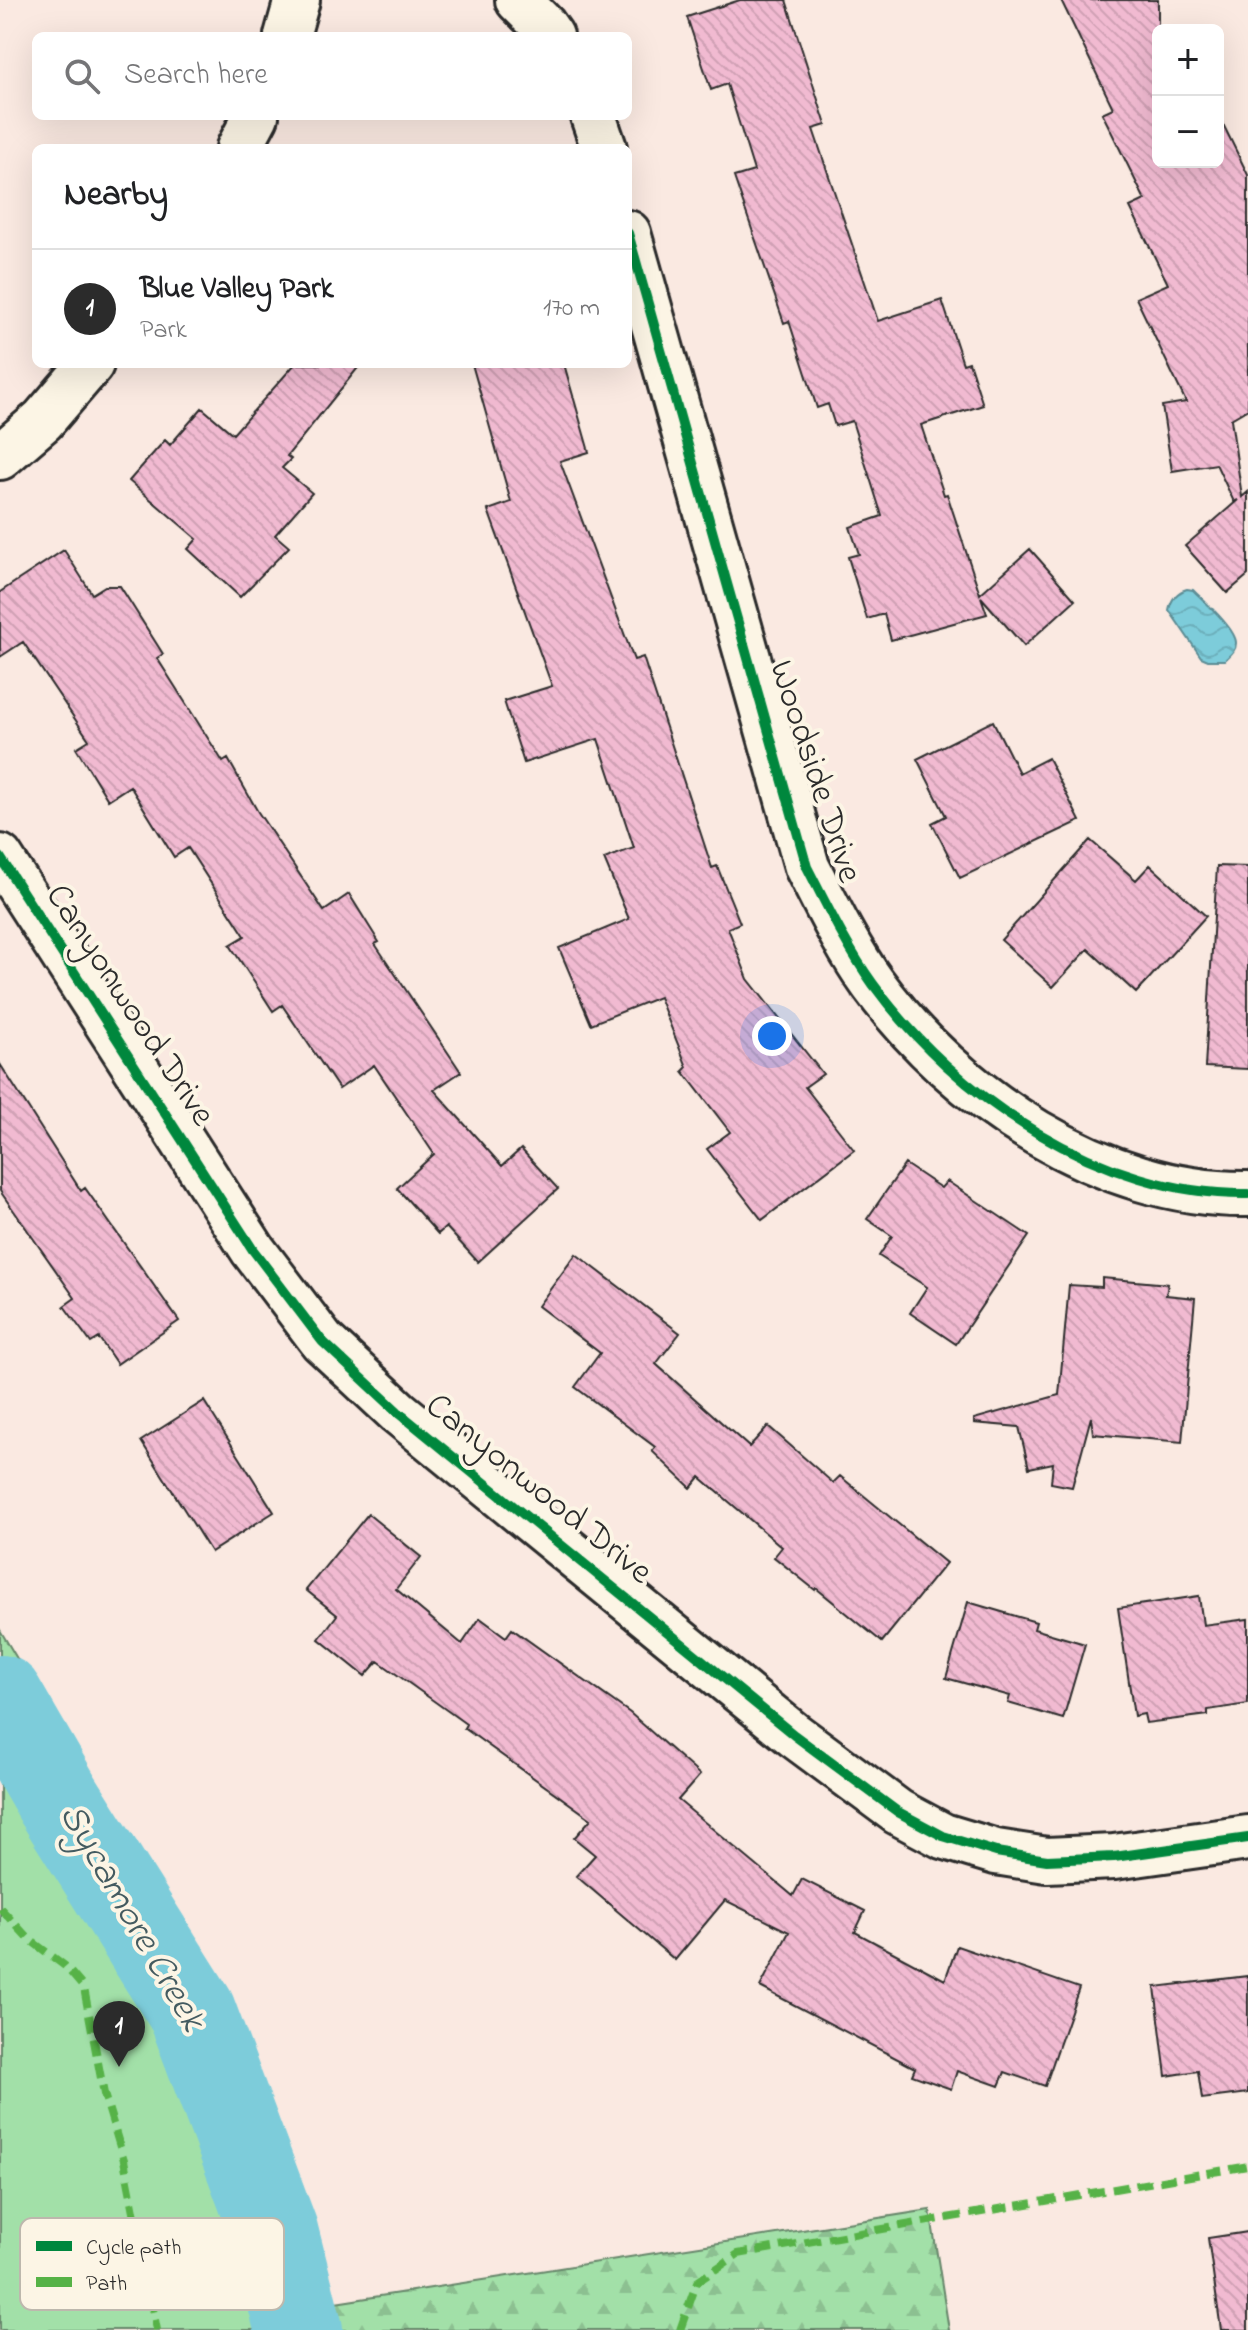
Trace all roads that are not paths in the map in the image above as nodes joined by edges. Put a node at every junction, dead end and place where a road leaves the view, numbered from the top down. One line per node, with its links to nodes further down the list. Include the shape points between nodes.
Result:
1 (297, 0): 3 (street)
2 (518, 0): 4 (street)
3 (288, 32)
4 (548, 32)
5 (254, 120): 7 (street)
6 (594, 120): 8 (street)
7 (241, 144)
8 (603, 144)
9 (632, 247): 13 (street, Woodside Drive, via 807,867 872,983 922,1043 977,1092 1065,1150 1177,1187)
10 (88, 368): 11 (street, via 43,420)
11 (0, 457)
12 (0, 857): 14 (street, Canyonwood Drive, via 253,1250 322,1341 398,1412 794,1735 898,1812 943,1836 996,1852 1047,1860 1114,1857)
13 (1248, 1194)
14 (1248, 1838)

